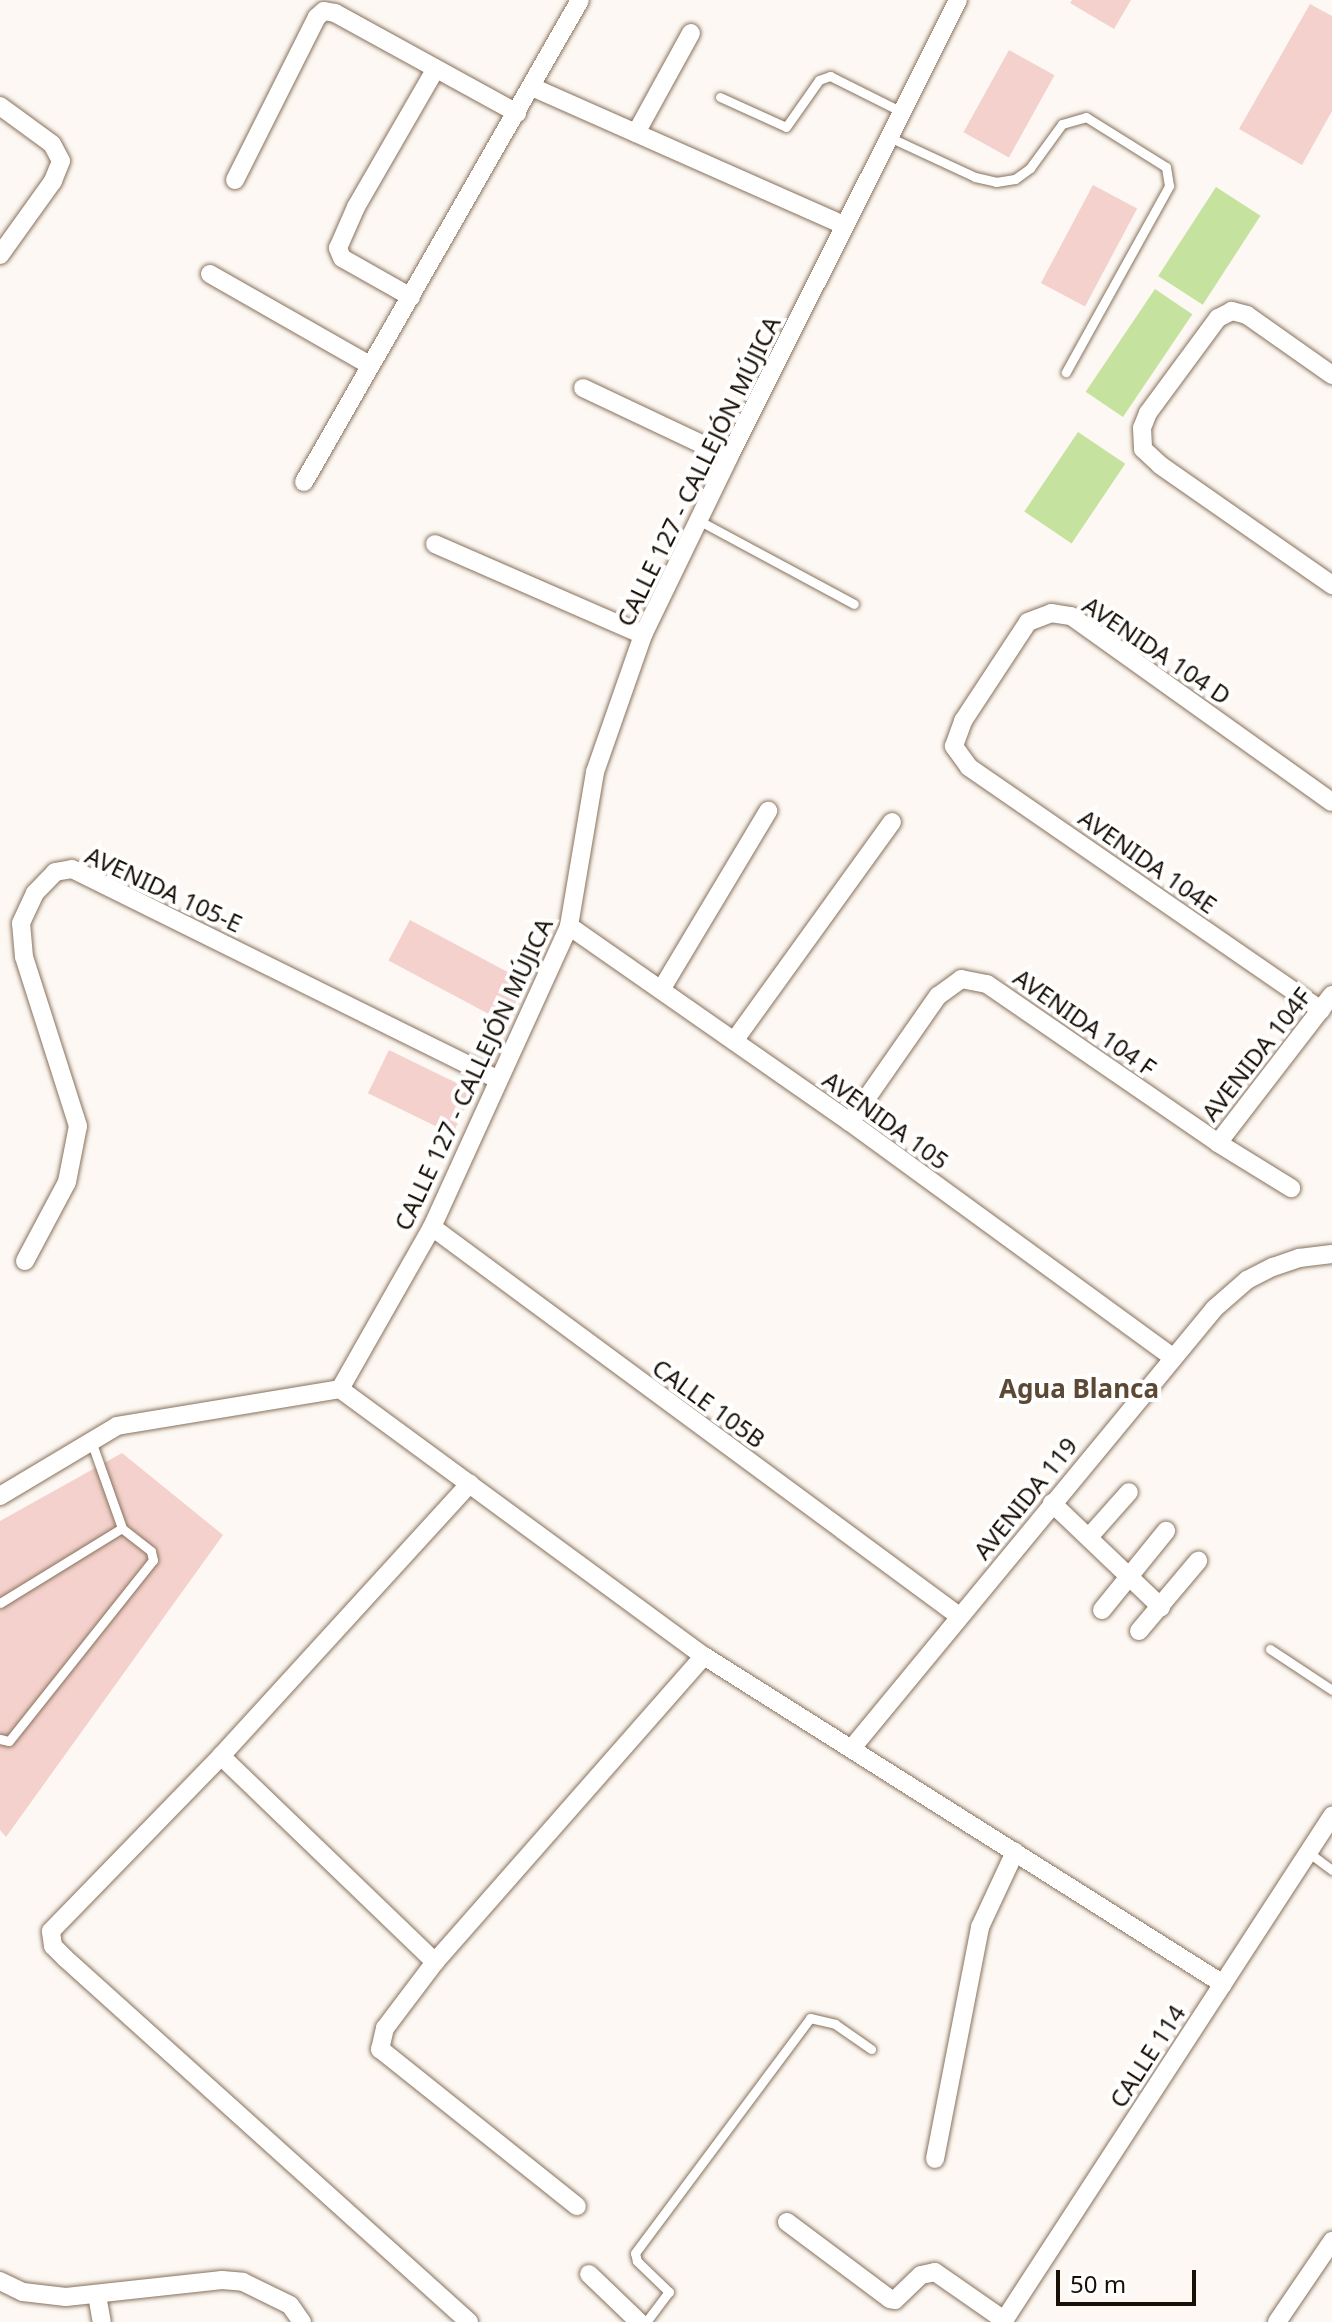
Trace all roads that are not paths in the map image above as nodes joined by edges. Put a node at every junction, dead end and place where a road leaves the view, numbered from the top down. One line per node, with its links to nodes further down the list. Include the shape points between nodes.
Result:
1 (580, 0): 5 (street)
2 (958, 0): 8 (street, CALLE 127 - CALLEJÓN MÚJICA)
3 (691, 33): 10 (street)
4 (435, 70): 9 (street); 12 (street, via 324,11); 16 (street, via 338,248 342,258)
5 (532, 87): 9 (street); 10 (street)
6 (720, 97): 8 (lane, via 786,127 819,80 830,76)
7 (0, 106): 14 (street, via 52,144 61,161 53,181)
8 (902, 112): 11 (street, CALLE 127 - CALLEJÓN MÚJICA)
9 (517, 113): 16 (street)
10 (636, 133): 13 (street)
11 (889, 137): 13 (street, CALLE 127 - CALLEJÓN MÚJICA); 18 (lane, via 996,182 1022,174 1062,124 1086,117 1166,167 1169,186)
12 (235, 180)
13 (845, 226): 21 (street, CALLE 127 - CALLEJÓN MÚJICA)
14 (0, 255)
15 (210, 274): 17 (street)
16 (411, 297): 17 (street)
17 (371, 366): 22 (street)
18 (1066, 372)
19 (1332, 375): 25 (street, via 1247,315 1232,311 1218,318 1142,428 1143,449)
20 (583, 388): 21 (street)
21 (729, 457): 23 (street, CALLE 127 - CALLEJÓN MÚJICA)
22 (304, 482)
23 (698, 520): 26 (lane); 27 (street, CALLE 127 - CALLEJÓN MÚJICA)
24 (435, 544): 27 (street)
25 (1332, 585)
26 (854, 604)
27 (643, 635): 32 (street, CALLE 127 - CALLEJÓN MÚJICA, via 595,772)
28 (954, 746): 29 (street, AVENIDA 104 D, via 963,721 1028,622 1051,613 1071,616); 34 (street, AVENIDA 104E, via 969,767)
29 (1332, 802)
30 (768, 811): 33 (street)
31 (892, 822): 35 (street)
32 (569, 926): 33 (street, AVENIDA 105); 36 (street, CALLE 127 - CALLEJÓN MÚJICA)
33 (661, 990): 35 (street, AVENIDA 105)
34 (1326, 1002): 38 (street, AVENIDA 104F)
35 (734, 1041): 37 (street, AVENIDA 105)
36 (498, 1080): 40 (street, CALLE 127 - CALLEJÓN MÚJICA); 42 (street, AVENIDA 105-E, via 72,869 55,872 35,893 21,923 24,957 78,1126 67,1182)
37 (850, 1122): 38 (street, AVENIDA 104 F, via 938,996 961,979 987,984); 43 (street, AVENIDA 105)
38 (1218, 1143): 39 (street, AVENIDA 104 F)
39 (1291, 1188)
40 (432, 1227): 44 (street, CALLE 127 - CALLEJÓN MÚJICA); 58 (street, CALLE 105B)
41 (1332, 1254): 43 (street, AVENIDA 119, via 1299,1258 1247,1280)
42 (25, 1261)
43 (1172, 1357): 49 (street, AVENIDA 119)
44 (340, 1389): 45 (street, via 117,1426); 46 (street)
45 (91, 1441): 48 (street); 50 (lane)
46 (470, 1483): 61 (street); 65 (street)
47 (1129, 1492): 52 (street)
48 (0, 1496)
49 (1052, 1503): 52 (street); 58 (street, AVENIDA 119)
50 (122, 1528): 55 (lane); 63 (lane, via 151,1551 153,1560 9,1741)
51 (1166, 1531): 54 (street)
52 (1089, 1537): 54 (street)
53 (1198, 1561): 56 (street)
54 (1128, 1575): 56 (street); 57 (street)
55 (0, 1603)
56 (1161, 1607): 59 (street)
57 (1102, 1610)
58 (959, 1616): 64 (street, AVENIDA 119)
59 (1139, 1631)
60 (1270, 1649): 62 (lane)
61 (704, 1656): 64 (street); 70 (street)
62 (1332, 1690)
63 (0, 1739)
64 (852, 1748): 67 (street)
65 (221, 1756): 70 (street); 84 (street, via 51,1931 53,1946)
66 (1332, 1816): 68 (street, CALLE 114)
67 (1015, 1852): 71 (street); 73 (street, via 980,1927)
68 (1308, 1852): 69 (lane); 71 (street, CALLE 114)
69 (1332, 1870)
70 (435, 1962): 74 (street, via 385,2028 380,2049)
71 (1223, 1984): 81 (street, CALLE 114)
72 (871, 2049): 86 (lane, via 835,2024 810,2018 635,2253 669,2292)
73 (935, 2159)
74 (577, 2206)
75 (787, 2222): 81 (street, via 890,2299 921,2275 935,2272)
76 (1332, 2241): 80 (street)
77 (589, 2274): 85 (street)
78 (0, 2281): 79 (street, via 44,2297)
79 (97, 2295): 82 (street); 83 (street, via 243,2282 290,2305)
80 (1281, 2320)
81 (1004, 2321)
82 (102, 2322)
83 (302, 2322)
84 (469, 2322)
85 (639, 2322)
86 (646, 2322)

